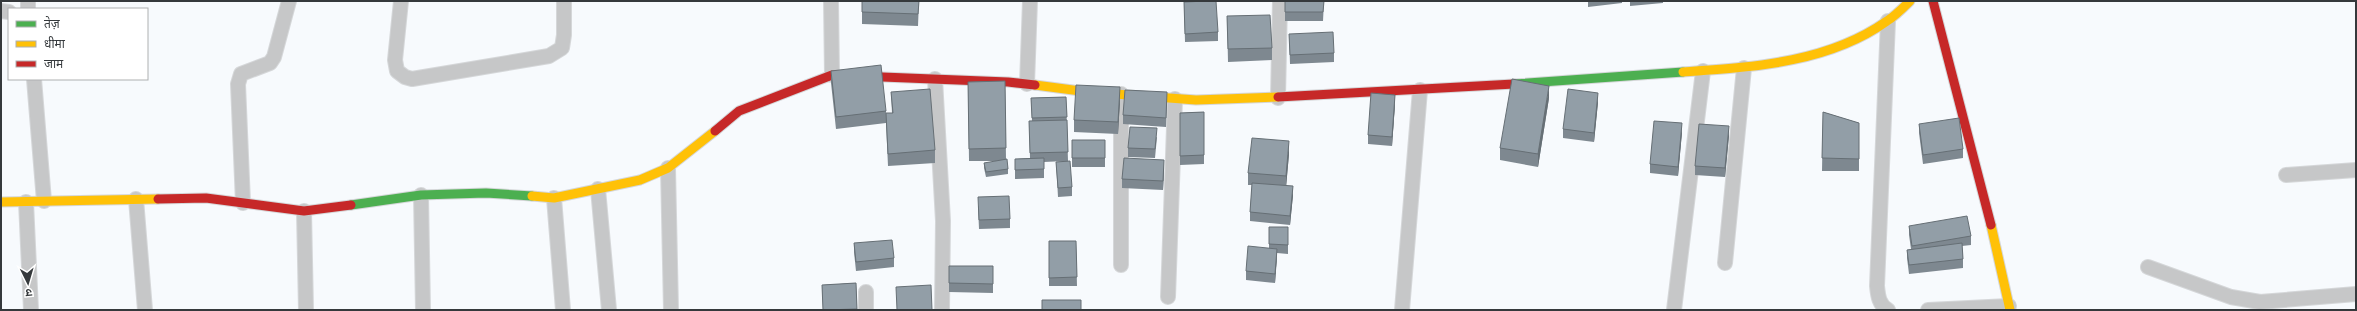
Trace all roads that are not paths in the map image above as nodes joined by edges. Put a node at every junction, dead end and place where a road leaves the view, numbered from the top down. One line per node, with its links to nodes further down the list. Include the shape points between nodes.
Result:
1 (289, 1): 30 (street, via 274,57 270,63 241,74 238,84)
2 (401, 1): 3 (street, via 395,60 397,71 412,79 550,56 562,48)
3 (564, 1)
4 (831, 1): 12 (street)
5 (1030, 1): 15 (street)
6 (1280, 1): 18 (street)
7 (1910, 1): 9 (street)
8 (1933, 1): 40 (street, via 1990,222)
9 (1888, 21): 10 (street, via 1860,37 1810,57); 52 (street, via 1877,286 1878,297 1883,307)
10 (1744, 68): 11 (street); 32 (street)
11 (1704, 71): 16 (street); 51 (street)
12 (832, 75): 13 (street); 20 (street, via 739,111)
13 (935, 79): 15 (street); 49 (street, via 943,221)
14 (34, 80): 27 (street)
15 (1027, 84): 17 (street)
16 (1420, 90): 18 (street); 50 (street)
17 (1121, 94): 19 (street); 33 (street)
18 (1278, 98): 19 (street)
19 (1175, 99): 37 (street)
20 (668, 168): 23 (street, via 640,180); 47 (street)
21 (2356, 170): 22 (street)
22 (2286, 174)
23 (598, 189): 25 (street); 46 (street)
24 (421, 195): 25 (street, via 486,193); 31 (street); 44 (street)
25 (554, 198): 45 (street)
26 (136, 199): 27 (street); 30 (street, via 206,198); 42 (street)
27 (44, 201): 29 (street)
28 (1, 202): 29 (street)
29 (26, 202): 41 (street)
30 (243, 203): 31 (street)
31 (304, 211): 43 (street)
32 (1725, 263)
33 (1121, 265)
34 (2148, 266): 39 (street)
35 (866, 292): 48 (street)
36 (2356, 294): 38 (street)
37 (1168, 297)
38 (2308, 304): 39 (street)
39 (2258, 306)
40 (2009, 308): 53 (street)
41 (31, 310)
42 (145, 310)
43 (306, 310)
44 (423, 310)
45 (563, 310)
46 (609, 310)
47 (671, 310)
48 (866, 310)
49 (942, 310)
50 (1402, 310)
51 (1674, 310)
52 (1888, 310)
53 (1928, 310)

